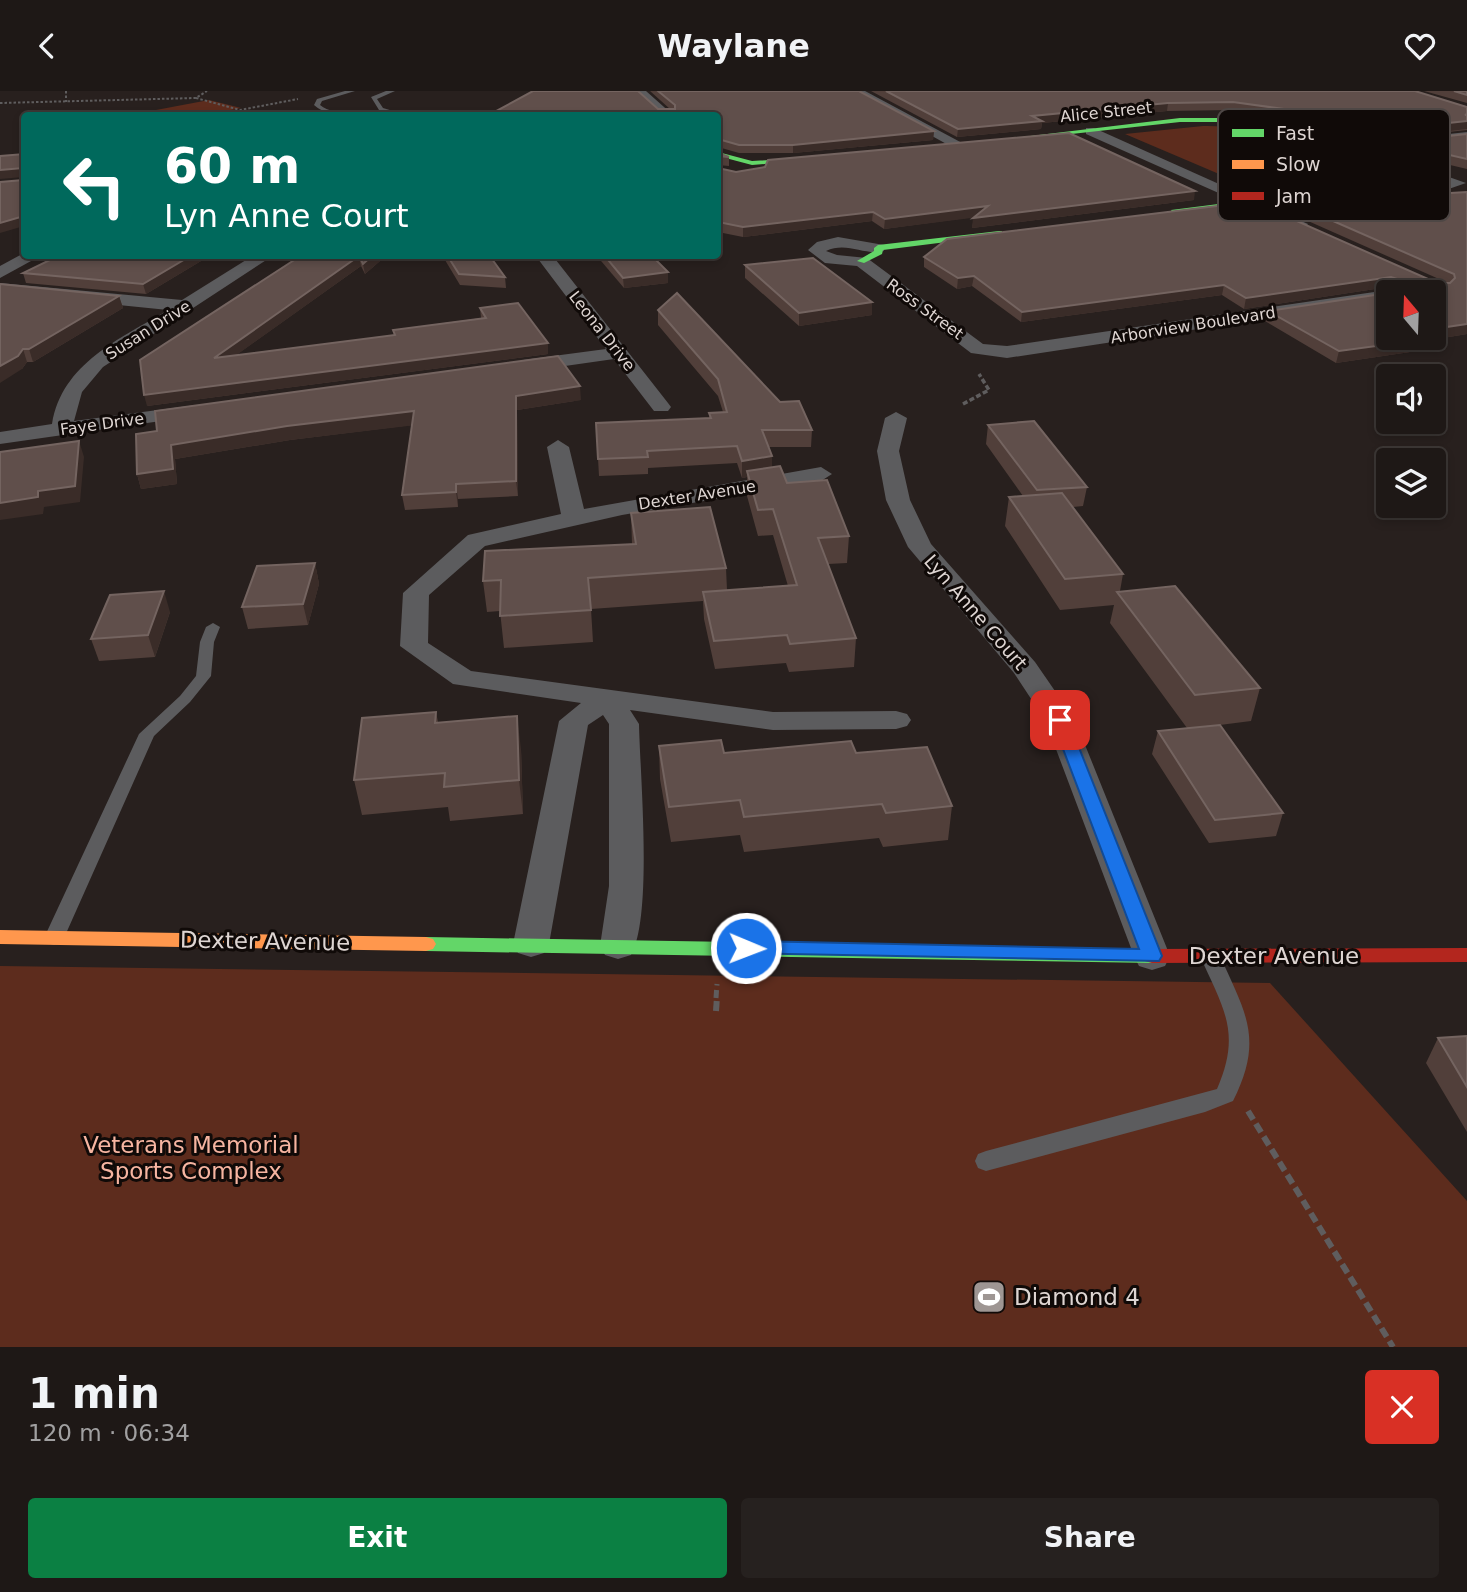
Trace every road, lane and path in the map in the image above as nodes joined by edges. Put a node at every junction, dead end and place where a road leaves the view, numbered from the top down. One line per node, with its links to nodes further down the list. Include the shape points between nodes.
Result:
1 (66, 91): 9 (path)
2 (207, 91): 7 (path)
3 (352, 91): 11 (lane, via 319,100 321,110)
4 (392, 91): 12 (lane, via 373,98 381,109 390,111)
5 (639, 91): 13 (street)
6 (856, 91): 17 (street)
7 (196, 98): 8 (path, via 240,110); 9 (path)
8 (303, 98)
9 (66, 101): 10 (path)
10 (0, 103)
11 (330, 112)
12 (362, 112)
13 (664, 112)
14 (1218, 121): 15 (street, Alice Street)
15 (1090, 131): 16 (street, Alice Street); 21 (street)
16 (997, 140)
17 (963, 144): 18 (street)
18 (929, 147)
19 (834, 157): 20 (street)
20 (726, 162)
21 (1218, 188)
22 (1218, 207): 23 (street)
23 (1162, 213)
24 (1292, 221): 26 (street)
25 (1013, 231): 27 (street)
26 (1315, 231)
27 (878, 248): 31 (street, via 879,252); 31 (street, via 843,241 817,250 822,257)
28 (26, 259): 32 (street)
29 (259, 259): 35 (street, Susan Drive)
30 (546, 259): 37 (street, Leona Drive)
31 (861, 261): 36 (street, Ross Street, via 978,349)
32 (0, 273)
33 (0, 288): 35 (street)
34 (1376, 297): 36 (street, Arborview Boulevard)
35 (185, 306): 44 (street, Susan Drive, via 96,363 76,383 65,402)
36 (1039, 348)
37 (620, 353): 38 (street); 41 (street, Leona Drive)
38 (508, 369)
39 (977, 371): 40 (path, via 989,390)
40 (963, 404)
41 (660, 407)
42 (219, 408): 44 (street, Faye Drive)
43 (896, 418): 57 (street, Lyn Anne Court, via 888,451 898,500 914,535 1025,668 1060,720)
44 (62, 429): 45 (street, Faye Drive)
45 (0, 438)
46 (558, 447): 48 (street)
47 (821, 474): 48 (street, Dexter Avenue)
48 (574, 518): 50 (street, Dexter Avenue, via 477,540 416,593 414,646 463,678)
49 (213, 627): 53 (lane, via 203,676 147,734)
50 (608, 699): 51 (street, Dexter Avenue, via 773,721); 54 (street, via 574,721); 55 (street, via 624,725 626,886)
51 (896, 720)
52 (0, 937): 53 (street, Dexter Avenue)
53 (54, 938): 54 (street, Dexter Avenue)
54 (531, 944): 55 (street, Dexter Avenue)
55 (618, 946): 57 (street, Dexter Avenue)
56 (1467, 954): 58 (street, Dexter Avenue)
57 (1152, 956): 58 (street, Dexter Avenue)
58 (1210, 956): 61 (lane, via 1242,1035)
59 (718, 973): 60 (path)
60 (716, 1011)
61 (1231, 1083): 62 (lane, via 1225,1095 1205,1103); 63 (path)
62 (986, 1161)
63 (1393, 1347)

